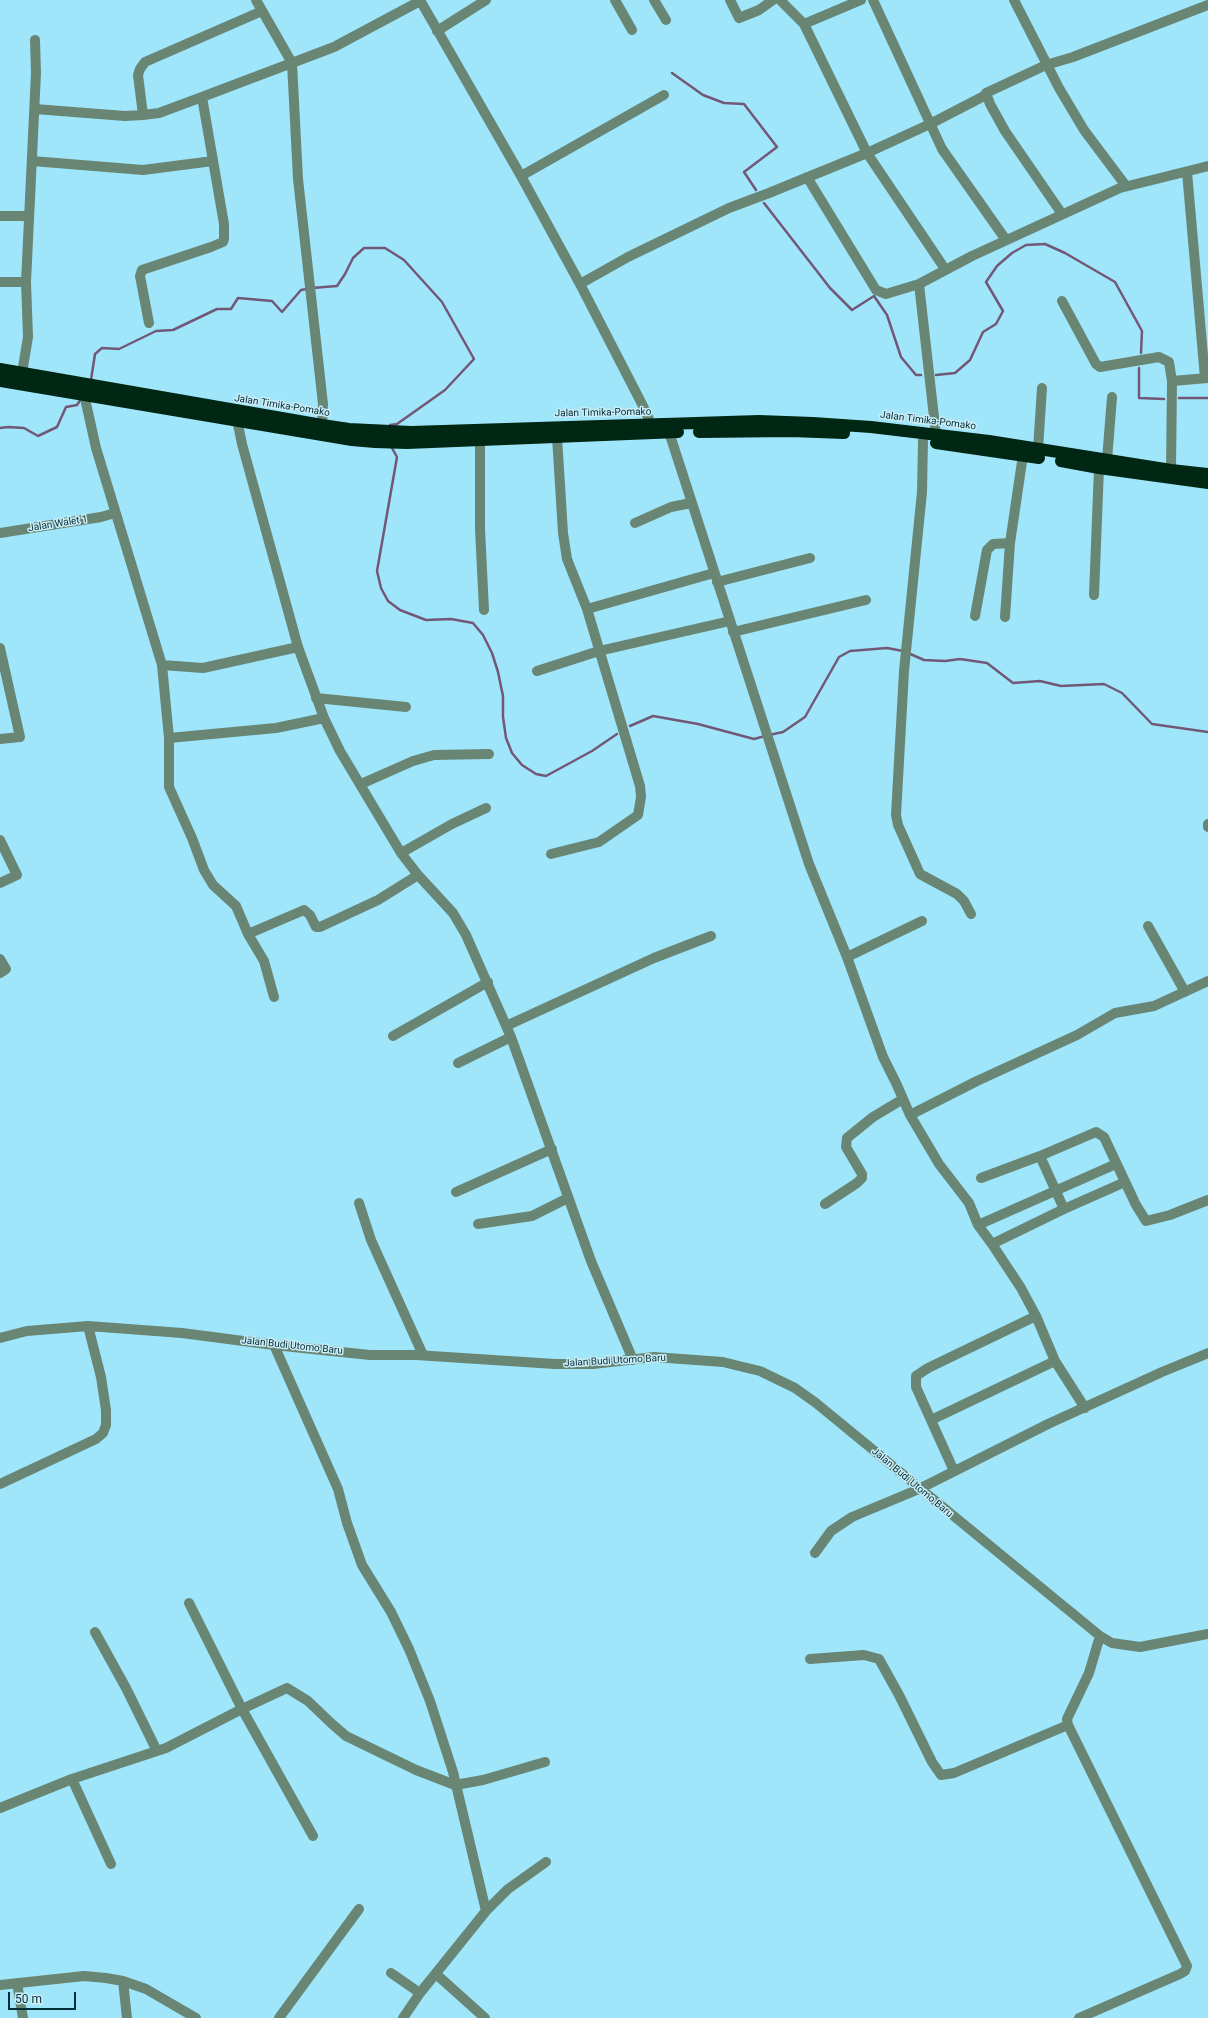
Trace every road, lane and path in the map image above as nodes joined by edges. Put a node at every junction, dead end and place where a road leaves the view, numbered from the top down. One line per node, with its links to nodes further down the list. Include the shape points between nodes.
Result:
1 (256, 0): 13 (street)
2 (420, 0): 17 (street); 19 (street, via 334,47)
3 (486, 0): 17 (street)
4 (615, 0): 16 (street)
5 (654, 0): 14 (street)
6 (730, 0): 7 (street, via 739,18 759,10)
7 (773, 0)
8 (780, 0): 15 (street)
9 (860, 0): 15 (street)
10 (873, 0): 26 (street)
11 (1014, 0): 20 (street)
12 (1208, 5): 20 (street, via 1073,58)
13 (262, 11): 19 (street); 25 (street, via 145,62 138,75)
14 (666, 20)
15 (804, 24): 27 (street)
16 (632, 30)
17 (437, 31): 32 (street)
18 (35, 40): 24 (street)
19 (292, 63): 23 (street); 57 (street, via 298,179 323,404)
20 (1046, 65): 22 (street, via 989,91); 34 (street, via 1084,130)
21 (664, 95): 32 (street)
22 (986, 95): 26 (street); 35 (street, via 1005,131)
23 (202, 97): 25 (street, via 159,113); 29 (street)
24 (35, 109): 25 (street); 28 (street)
25 (143, 115)
26 (930, 124): 27 (street); 38 (street, via 952,164)
27 (867, 152): 33 (street); 39 (street)
28 (32, 161): 29 (street, via 143,170); 37 (street)
29 (214, 161): 45 (street, via 224,224 223,242 142,270 140,276)
30 (1208, 166): 31 (street)
31 (1187, 172): 34 (street); 48 (street)
32 (521, 176): 42 (street)
33 (807, 178): 42 (street, via 729,208 628,257); 43 (street, via 876,290 886,294)
34 (1126, 186): 35 (street)
35 (1062, 214): 38 (street)
36 (0, 216): 37 (street)
37 (29, 216): 41 (street)
38 (1006, 240): 39 (street)
39 (945, 269): 43 (street)
40 (0, 282): 41 (street)
41 (26, 282): 47 (street, via 27,342)
42 (580, 284): 56 (street)
43 (919, 284): 59 (street)
44 (1062, 301): 50 (street, via 1096,364 1103,368 1159,357 1170,366)
45 (149, 324)
46 (0, 369): 47 (highway, Jalan Timika-Pomako)
47 (22, 372): 53 (highway, Jalan Timika-Pomako)
48 (1207, 378): 50 (street)
49 (0, 381): 52 (highway, Jalan Timika-Pomako)
50 (1172, 381): 66 (street)
51 (1042, 388): 63 (street)
52 (84, 394): 53 (highway, Jalan Timika-Pomako); 70 (street, via 88,420)
53 (127, 397): 55 (highway, Jalan Timika-Pomako); 57 (highway, Jalan Timika-Pomako)
54 (1112, 397): 65 (street)
55 (237, 420): 61 (highway, Jalan Timika-Pomako, via 375,442); 84 (street)
56 (651, 424): 57 (highway, Jalan Timika-Pomako, via 411,432); 59 (highway, Jalan Timika-Pomako, via 793,422 872,427)
57 (322, 425)
58 (668, 432): 60 (highway, Jalan Timika-Pomako); 62 (highway, Jalan Timika-Pomako, via 791,431); 69 (street)
59 (936, 435): 63 (highway, Jalan Timika-Pomako)
60 (557, 437): 61 (highway, Jalan Timika-Pomako); 78 (street, via 564,546)
61 (480, 440): 79 (street, via 480,529)
62 (923, 441): 64 (highway, Jalan Timika-Pomako); 106 (street, via 922,492 904,671 896,815 920,874 957,894)
63 (1038, 449): 65 (highway, Jalan Timika-Pomako)
64 (1023, 455): 65 (highway, Jalan Timika-Pomako); 73 (street)
65 (1103, 464): 66 (highway, Jalan Timika-Pomako); 68 (highway, Jalan Timika-Pomako); 76 (street)
66 (1171, 470): 67 (highway, Jalan Timika-Pomako)
67 (1208, 474)
68 (1208, 482)
69 (690, 503): 71 (street, via 671,507); 75 (street)
70 (115, 513): 72 (street, Jalan Walet 1); 87 (street)
71 (636, 523)
72 (0, 533)
73 (1010, 543): 80 (street, via 993,544 987,550); 81 (street)
74 (810, 558): 75 (street)
75 (715, 577): 78 (street); 82 (street)
76 (1094, 595)
77 (866, 600): 83 (street)
78 (587, 609): 86 (street)
79 (484, 610)
80 (974, 616)
81 (1005, 617)
82 (730, 621): 83 (street); 86 (street)
83 (733, 632): 111 (street, via 803,847)
84 (298, 647): 87 (street, via 203,668); 91 (street)
85 (0, 648): 89 (street)
86 (599, 651): 88 (street); 103 (street, via 640,786 638,815 599,842)
87 (162, 665): 94 (street)
88 (537, 671)
89 (11, 690): 90 (street); 95 (street, via 20,737)
90 (0, 691)
91 (316, 698): 92 (street); 93 (street)
92 (406, 707)
93 (324, 718): 94 (street, via 276,728); 97 (street, via 340,751)
94 (169, 738): 109 (street, via 169,787 204,870 213,885 236,906)
95 (0, 739)
96 (488, 754): 97 (street, via 434,755 421,758)
97 (361, 784): 102 (street)
98 (486, 808): 102 (street)
99 (1208, 824): 100 (street)
100 (1208, 827)
101 (0, 840): 105 (street, via 17,875)
102 (400, 853): 104 (street)
103 (551, 854)
104 (418, 875): 109 (street, via 372,903 320,927 316,927 310,915 304,910); 115 (street, via 459,923)
105 (0, 883)
106 (971, 914)
107 (922, 922): 111 (street)
108 (1148, 926): 116 (street)
109 (248, 934): 117 (street, via 264,961)
110 (711, 936): 118 (street, via 654,958)
111 (847, 958): 122 (street, via 878,1047)
112 (0, 959): 113 (street, via 6,969)
113 (0, 972)
114 (1208, 980): 116 (street)
115 (488, 982): 118 (street); 119 (street)
116 (1185, 992): 123 (street, via 1154,1006 1115,1013 1077,1035)
117 (274, 997)
118 (506, 1026): 120 (street)
119 (393, 1036)
120 (510, 1037): 121 (street); 124 (street)
121 (458, 1063)
122 (903, 1098): 123 (street); 134 (street, via 872,1117 847,1138 846,1147 862,1178)
123 (910, 1115): 137 (street, via 940,1164 970,1203)
124 (552, 1150): 130 (street); 131 (street)
125 (1040, 1156): 126 (street, via 1096,1132 1104,1137); 127 (street); 129 (street)
126 (1116, 1164): 128 (street); 129 (street)
127 (981, 1178)
128 (1125, 1182): 132 (street, via 1143,1218 1148,1221); 135 (street)
129 (1055, 1191): 135 (street); 137 (street)
130 (456, 1192)
131 (568, 1198): 136 (street, via 532,1216); 145 (street, via 591,1261)
132 (1208, 1200)
133 (359, 1203): 144 (street, via 370,1240)
134 (825, 1204)
135 (1064, 1209): 138 (street)
136 (478, 1224)
137 (978, 1225): 138 (street)
138 (992, 1244): 139 (street)
139 (1036, 1316): 146 (street); 148 (street, via 916,1376 916,1387)
140 (88, 1326): 141 (street, Jalan Budi Utomo Baru, via 27,1331); 142 (street, Jalan Budi Utomo Baru, via 182,1333); 150 (street, via 101,1376 106,1410 106,1425 102,1433 96,1439)
141 (0, 1338)
142 (274, 1345): 144 (street, Jalan Budi Utomo Baru, via 370,1354); 163 (street, via 338,1489 346,1524 362,1565 391,1612 411,1655 447,1749)
143 (1208, 1353): 147 (street)
144 (423, 1355): 145 (street, Jalan Budi Utomo Baru, via 555,1364)
145 (633, 1360): 151 (street, Jalan Budi Utomo Baru, via 654,1357 723,1362 760,1371 795,1388 816,1403)
146 (1055, 1361): 147 (street); 148 (street)
147 (1085, 1408): 149 (street)
148 (931, 1420): 149 (street)
149 (954, 1471): 151 (street)
150 (0, 1484)
151 (918, 1489): 152 (street, via 839,1524 826,1536); 156 (street, Jalan Budi Utomo Baru)
152 (815, 1552)
153 (188, 1603): 158 (street)
154 (95, 1632): 160 (street)
155 (1208, 1634): 156 (street, Jalan Budi Utomo Baru, via 1140,1647 1112,1643)
156 (1100, 1636): 159 (street, via 1089,1673 1067,1719)
157 (810, 1659): 159 (street, via 864,1655 879,1659 941,1775 954,1773)
158 (242, 1709): 160 (street); 163 (street, via 287,1688 308,1700 346,1736 416,1770); 165 (street)
159 (1068, 1724): 182 (street, via 1187,1966 1180,1974)
160 (157, 1751): 162 (street)
161 (545, 1762): 163 (street, via 483,1780)
162 (72, 1779): 164 (street); 167 (street)
163 (455, 1785): 169 (street)
164 (0, 1808)
165 (313, 1836)
166 (546, 1862): 169 (street, via 508,1889)
167 (111, 1864)
168 (359, 1908): 179 (street)
169 (486, 1911): 171 (street)
170 (391, 1973): 175 (street)
171 (436, 1974): 175 (street); 181 (street)
172 (123, 1981): 173 (street, via 84,1976); 177 (street); 178 (street, via 146,1989)
173 (17, 1983): 174 (street); 176 (street)
174 (0, 1985)
175 (420, 1994): 180 (street)
176 (23, 2018)
177 (127, 2018)
178 (196, 2018)
179 (279, 2018)
180 (403, 2018)
181 (484, 2018)
182 (1079, 2018)

